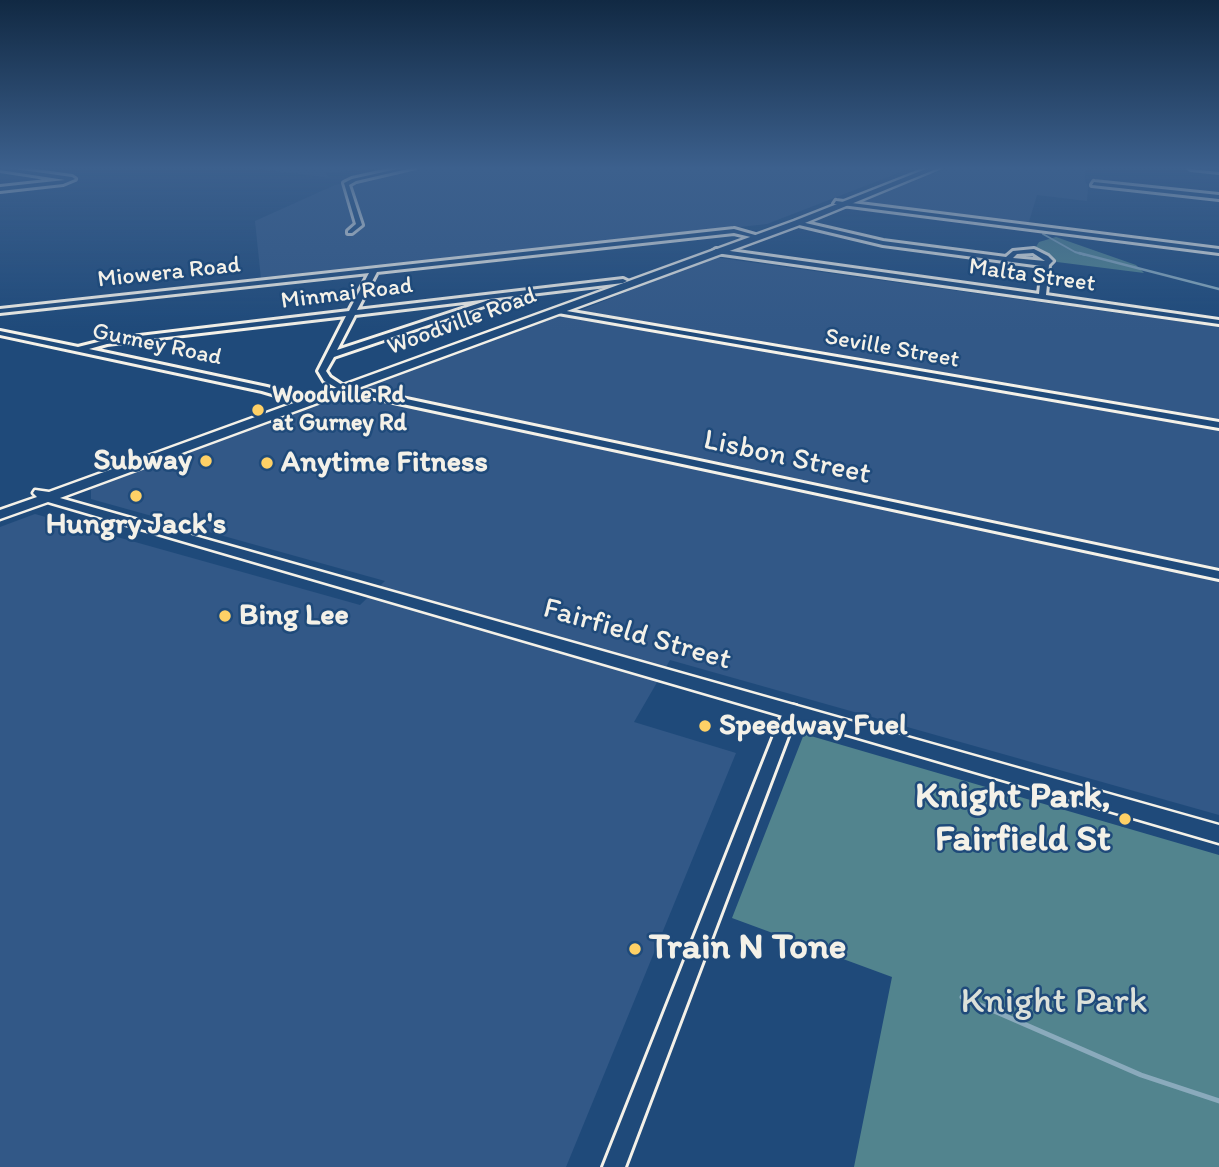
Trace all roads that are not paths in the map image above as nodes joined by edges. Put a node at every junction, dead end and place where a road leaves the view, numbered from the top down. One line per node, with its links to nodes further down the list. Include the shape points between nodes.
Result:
1 (358, 221): 6 (street)
2 (791, 221): 7 (main road, Woodville Road)
3 (799, 221): 5 (main road, Woodville Road)
4 (980, 221): 9 (street)
5 (796, 223): 7 (main road, Woodville Road); 13 (street, via 883,243 1009,258 1015,252 1034,251 1049,261)
6 (350, 232)
7 (754, 235): 8 (main road, Woodville Road); 10 (street, Miowera Road, via 734,231); 11 (main road, Woodville Road)
8 (716, 251): 13 (street, Malta Street); 15 (main road, Woodville Road)
9 (1219, 251)
10 (374, 270): 14 (street, Miowera Road); 16 (street)
11 (623, 281): 12 (street, Minmai Road); 21 (main road, Woodville Road)
12 (507, 294): 16 (street, Minmai Road); 20 (street)
13 (1042, 297): 17 (street, Malta Street)
14 (0, 311)
15 (558, 311): 21 (main road, Woodville Road); 23 (street, Seville Street)
16 (351, 313): 19 (street, Minmai Road, via 106,342); 20 (street)
17 (1219, 322)
18 (0, 333): 19 (street, Gurney Road)
19 (77, 350): 22 (street, Gurney Road, via 264,389)
20 (331, 355): 21 (street, via 322,371)
21 (341, 387): 22 (main road, Woodville Road); 27 (street, Lisbon Street)
22 (300, 402): 24 (main road, Woodville Road)
23 (1219, 425)
24 (44, 496): 25 (main road, Woodville Road); 26 (main road, Woodville Road); 28 (main road, Fairfield Street)
25 (0, 507)
26 (0, 515)
27 (1219, 575)
28 (791, 710): 29 (main road, Fairfield Street); 30 (street)
29 (1219, 834)
30 (614, 1167)

